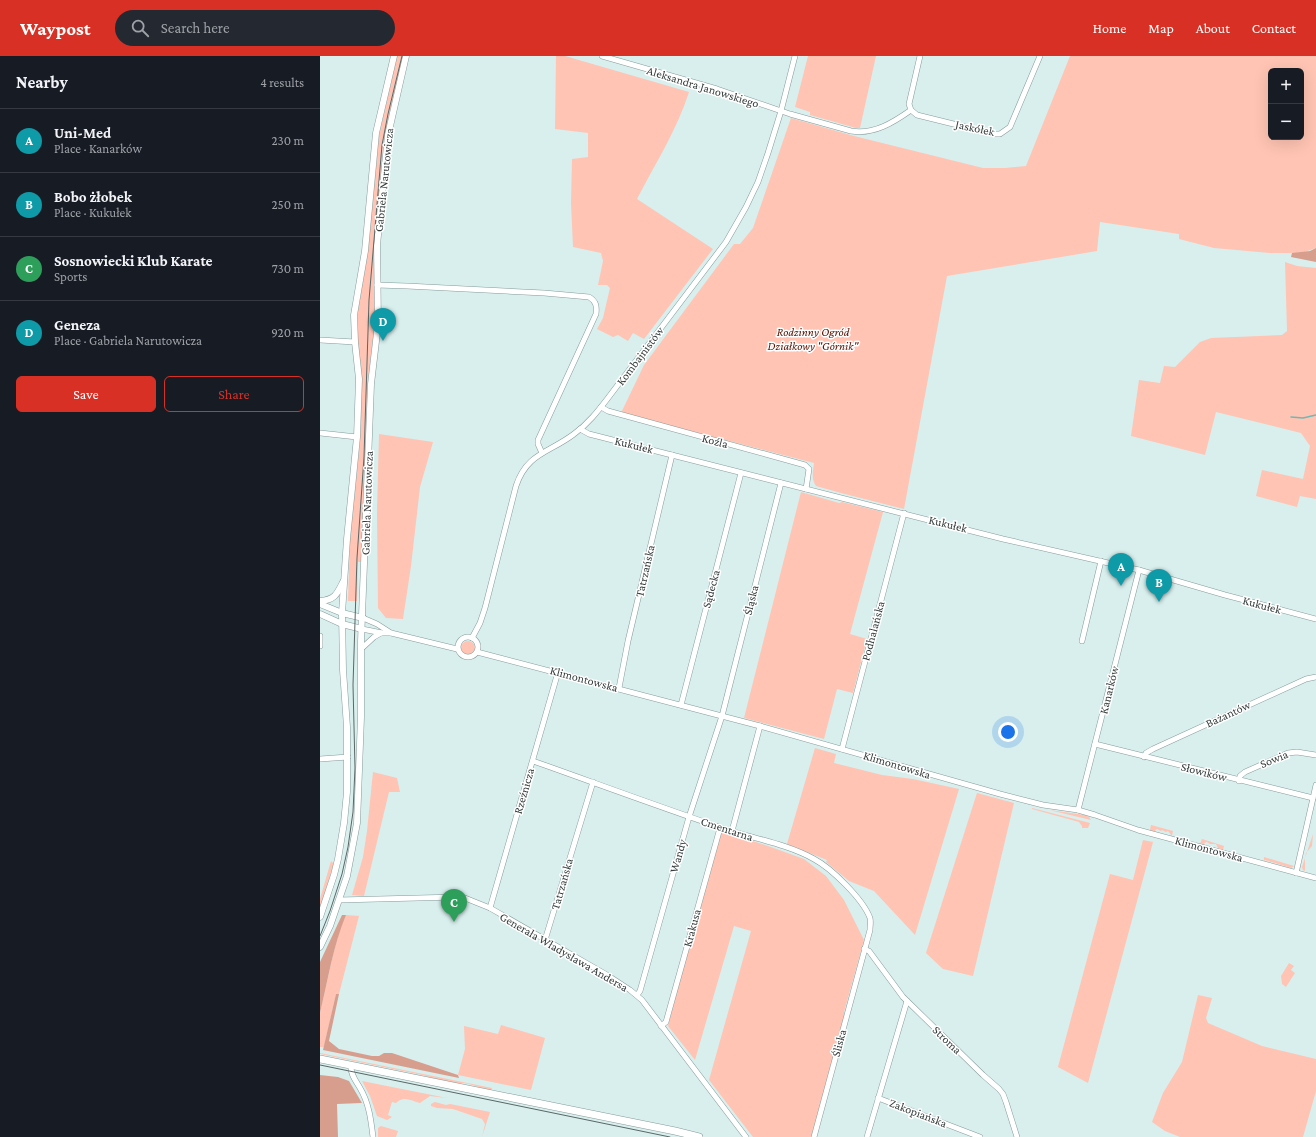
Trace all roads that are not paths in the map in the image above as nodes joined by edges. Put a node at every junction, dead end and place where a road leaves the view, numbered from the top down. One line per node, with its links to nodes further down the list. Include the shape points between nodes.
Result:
1 (394, 56): 11 (street, Gabriela Narutowicza, via 376,133 365,251 356,295)
2 (406, 56): 9 (street, Gabriela Narutowicza, via 388,135 377,244)
3 (602, 56): 8 (street, Aleksandra Janowskiego, via 717,89)
4 (795, 56): 8 (street, Kombajnistów)
5 (920, 56): 7 (street, via 909,104)
6 (1040, 56): 7 (street, Jaskółek, via 1010,127 1000,134 917,115)
7 (911, 110): 8 (street, via 881,128 859,132 851,132)
8 (781, 111): 12 (street, Kombajnistów, via 758,182 729,238)
9 (377, 286): 16 (street, via 544,292 592,299 596,305 596,314 538,440); 28 (street, Gabriela Narutowicza, via 378,324 371,384)
10 (320, 340): 11 (street)
11 (355, 342): 15 (street, Gabriela Narutowicza, via 359,379)
12 (601, 407): 13 (street, Kombajnistów); 20 (street, Koźla, via 805,465 809,469)
13 (580, 429): 16 (street, Kombajnistów); 17 (street, Kukułek, via 589,434)
14 (320, 433): 15 (street)
15 (357, 437): 24 (street, Gabriela Narutowicza)
16 (542, 452): 35 (street, Kombajnistów, via 526,466 519,479 485,608)
17 (672, 455): 18 (street, Kukułek); 43 (street, Tatrzańska)
18 (741, 473): 19 (street, Kukułek); 44 (street, Sądecka)
19 (781, 483): 20 (street, Kukułek); 45 (street, Śląska)
20 (806, 489): 21 (street, Kukułek)
21 (904, 513): 22 (street, Kukułek); 48 (street, Podhalańska)
22 (1101, 561): 23 (street, Kukułek); 36 (street)
23 (1139, 570): 29 (street, Kukułek); 47 (street, Kanarków)
24 (344, 579): 25 (street, Gabriela Narutowicza, via 334,597); 26 (street, Gabriela Narutowicza)
25 (320, 602): 26 (street)
26 (342, 613): 28 (street); 30 (street, Gabriela Narutowicza)
27 (320, 614): 30 (street)
28 (363, 618): 31 (street, Gabriela Narutowicza); 33 (street)
29 (1316, 619)
30 (342, 624): 31 (street); 50 (street, Gabriela Narutowicza)
31 (362, 628): 32 (street); 38 (street, Gabriela Narutowicza)
32 (382, 633): 33 (street); 38 (street)
33 (391, 633): 39 (street)
34 (320, 636): 37 (street)
35 (472, 638): 39 (street, via 462,639); 40 (street, via 477,644)
36 (1082, 641)
37 (320, 646)
38 (362, 649): 64 (street, Gabriela Narutowicza, via 357,823 347,876)
39 (457, 649): 40 (street, via 465,657 473,656)
40 (477, 652): 41 (street, Klimontowska)
41 (558, 672): 43 (street, Klimontowska); 53 (street, Rzeźnicza)
42 (1316, 677): 51 (street, Bażantów, via 1306,679 1160,746 1146,753)
43 (619, 688): 44 (street, Klimontowska)
44 (681, 705): 45 (street, Klimontowska)
45 (722, 716): 46 (street, Klimontowska); 59 (street, Wandy)
46 (760, 726): 48 (street, Klimontowska); 61 (street)
47 (1095, 744): 51 (street, Słowików); 58 (street, Kanarków)
48 (842, 749): 58 (street, Klimontowska, via 1006,796)
49 (1316, 755): 54 (street, Sowia, via 1288,753 1245,772)
50 (348, 757): 52 (street); 66 (street, Gabriela Narutowicza, via 344,823 338,859)
51 (1144, 757): 54 (street, Słowików)
52 (320, 759)
53 (533, 761): 55 (street, Cmentarna); 65 (street, Rzeźnicza)
54 (1239, 781): 57 (street, Słowików)
55 (593, 782): 59 (street, Cmentarna); 67 (street, Tatrzańska)
56 (1316, 785): 57 (street)
57 (1313, 798): 62 (street)
58 (1078, 810): 62 (street, Klimontowska, via 1138,830)
59 (689, 816): 60 (street, Cmentarna); 70 (street, Wandy)
60 (720, 828): 61 (street, Cmentarna); 72 (street, Krakusa, via 666,1022)
61 (732, 831): 69 (street, Cmentarna, via 797,851 815,859 832,872 849,888 870,918 870,930)
62 (1296, 873): 63 (street, Klimontowska)
63 (1316, 878)
64 (339, 900): 65 (street, Generała Władysława Andersa, via 456,897); 68 (street, Gabriela Narutowicza)
65 (490, 908): 67 (street, Generała Władysława Andersa)
66 (320, 917)
67 (545, 940): 70 (street, Generała Władysława Andersa, via 607,975)
68 (320, 947)
69 (864, 949): 71 (street, Stroma, via 869,951); 79 (street, Śliska)
70 (637, 996): 72 (street, Generała Władysława Andersa)
71 (907, 1001): 75 (street, Zakopiańska); 82 (street, Stroma, via 999,1089)
72 (662, 1026): 78 (street, Generała Władysława Andersa)
73 (320, 1059): 74 (main road)
74 (351, 1065): 76 (street, via 350,1071 366,1099); 77 (main road)
75 (878, 1098): 80 (street, Zakopiańska); 81 (street, Zakopiańska)
76 (373, 1137)
77 (699, 1137)
78 (746, 1137)
79 (814, 1137)
80 (867, 1137)
81 (980, 1137)
82 (1017, 1137)

